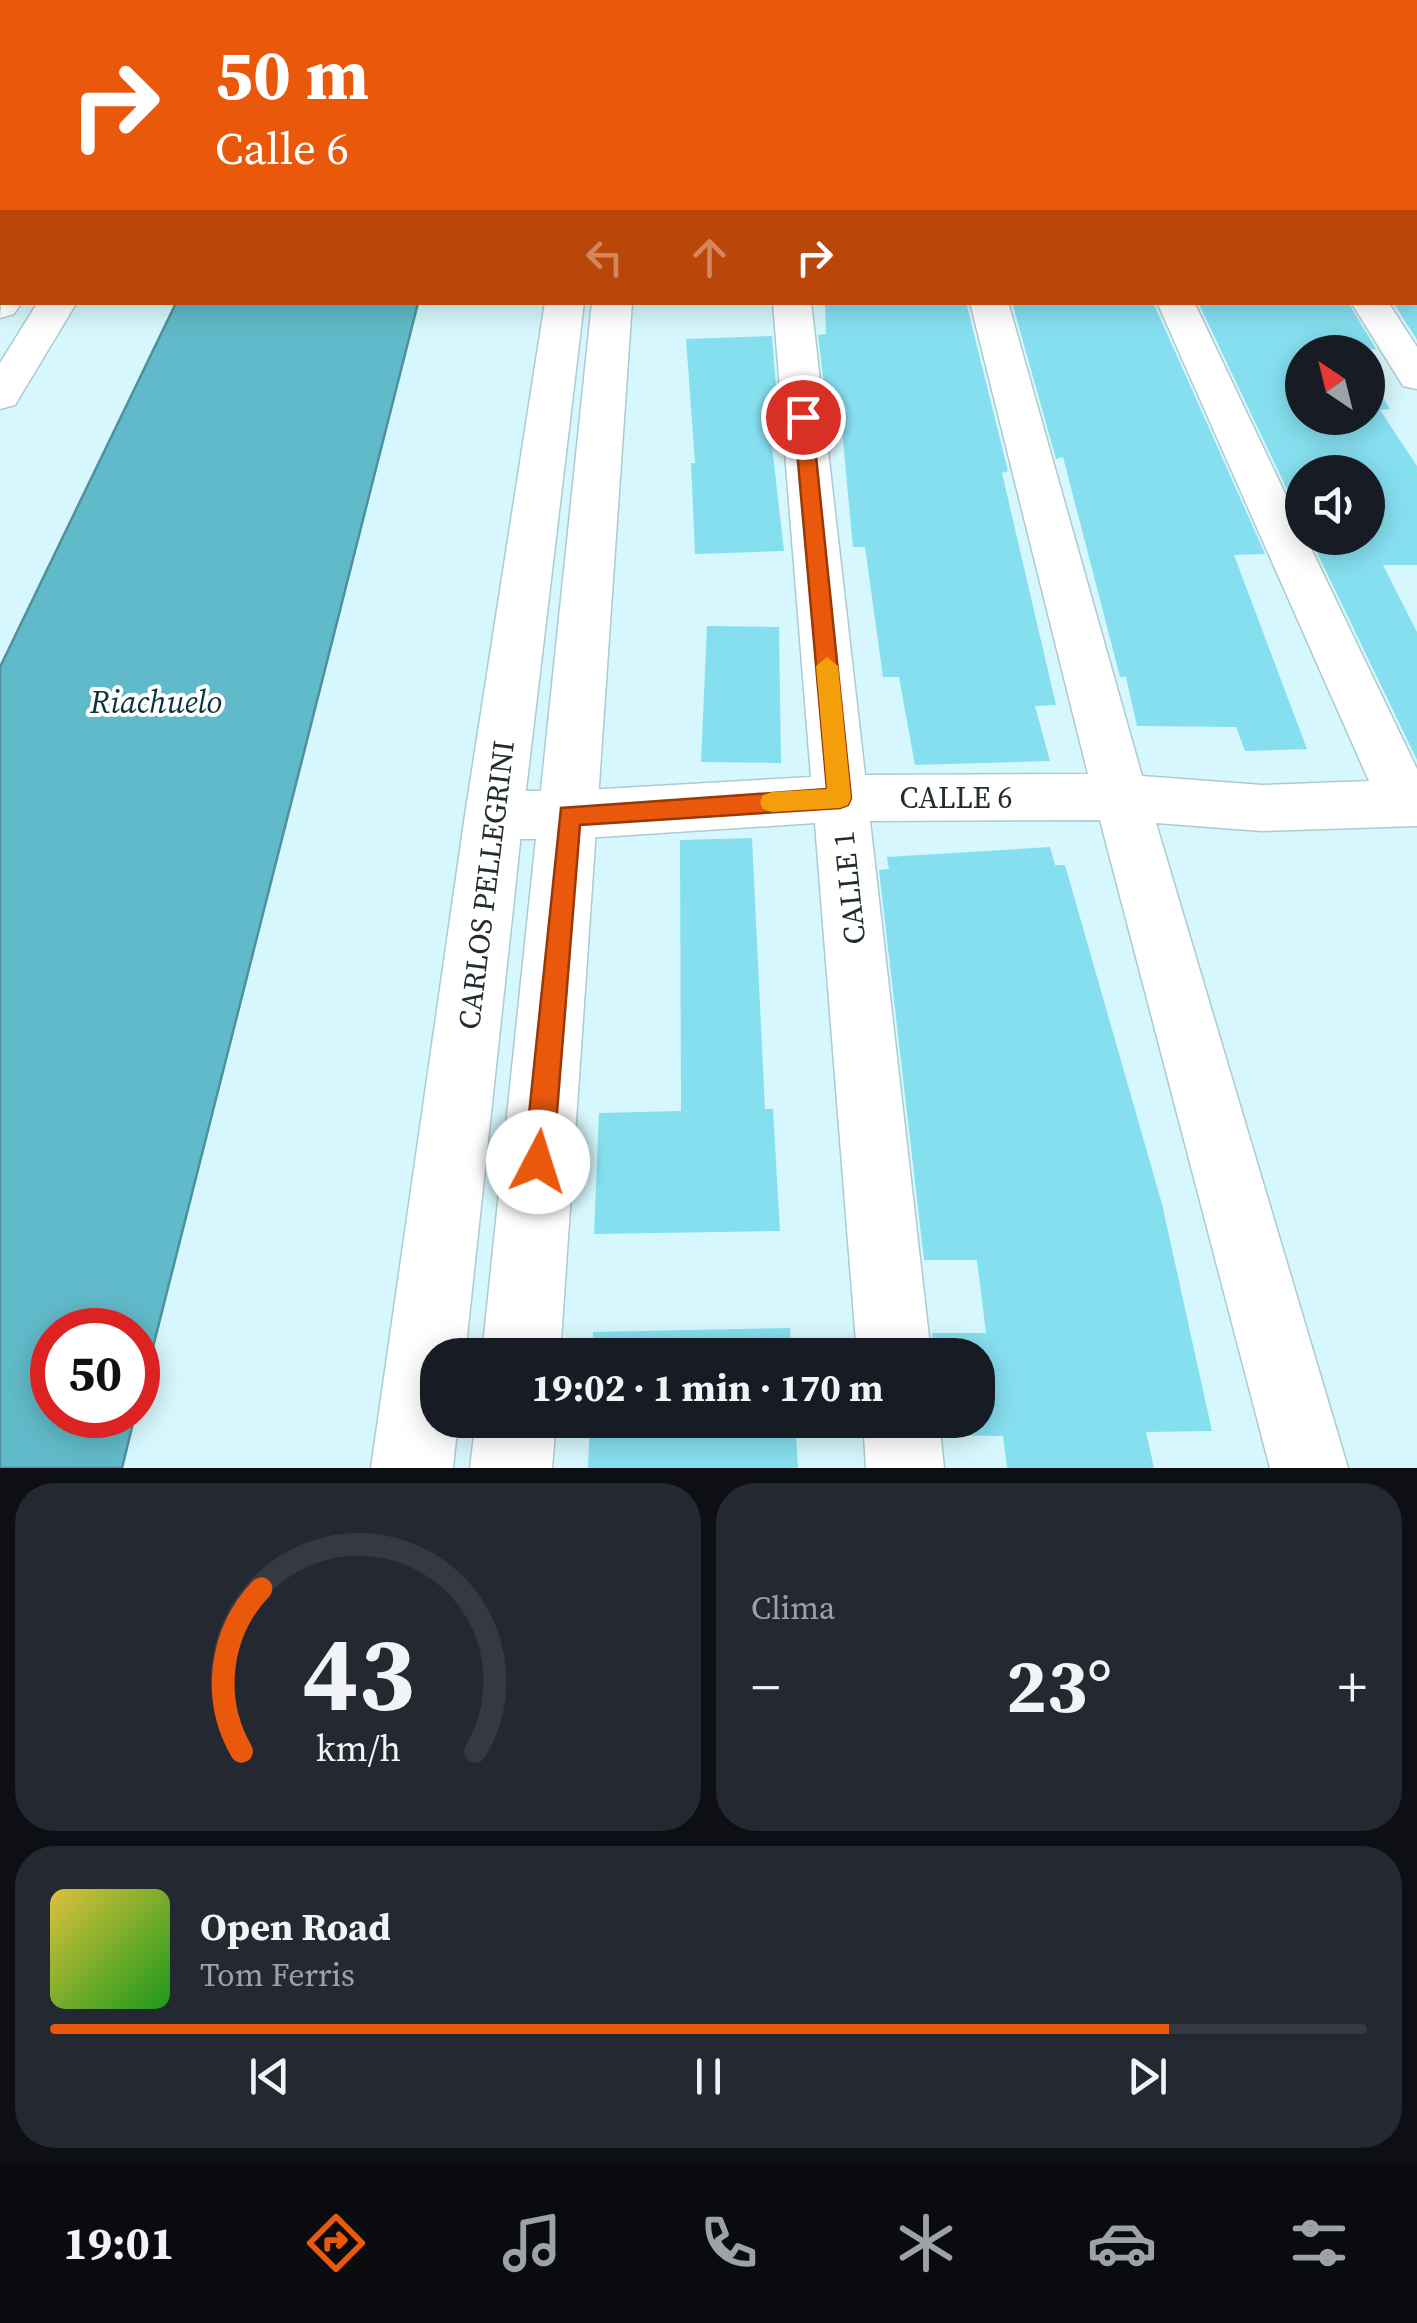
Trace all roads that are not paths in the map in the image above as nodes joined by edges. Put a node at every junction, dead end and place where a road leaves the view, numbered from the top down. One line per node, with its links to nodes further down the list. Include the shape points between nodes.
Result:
1 (56, 305): 9 (main road)
2 (565, 305): 13 (main road, CARLOS PELLEGRINI)
3 (612, 305): 14 (main road)
4 (792, 305): 11 (street, CALLE 1)
5 (989, 305): 10 (street)
6 (1176, 305): 12 (street)
7 (1371, 305): 8 (street)
8 (1417, 377)
9 (0, 396)
10 (1121, 797): 11 (street, CALLE 6); 12 (street, CALLE 6, via 1262,808); 22 (street)
11 (840, 798): 14 (street, CALLE 6); 16 (street, CALLE 1)
12 (1411, 803)
13 (494, 815): 14 (street, CALLE 6); 19 (main road, CARLOS PELLEGRINI)
14 (569, 816): 15 (main road)
15 (523, 1338)
16 (892, 1338)
17 (514, 1438): 20 (main road)
18 (903, 1438): 21 (street)
19 (412, 1468)
20 (512, 1468)
21 (906, 1468)
22 (1309, 1468)

